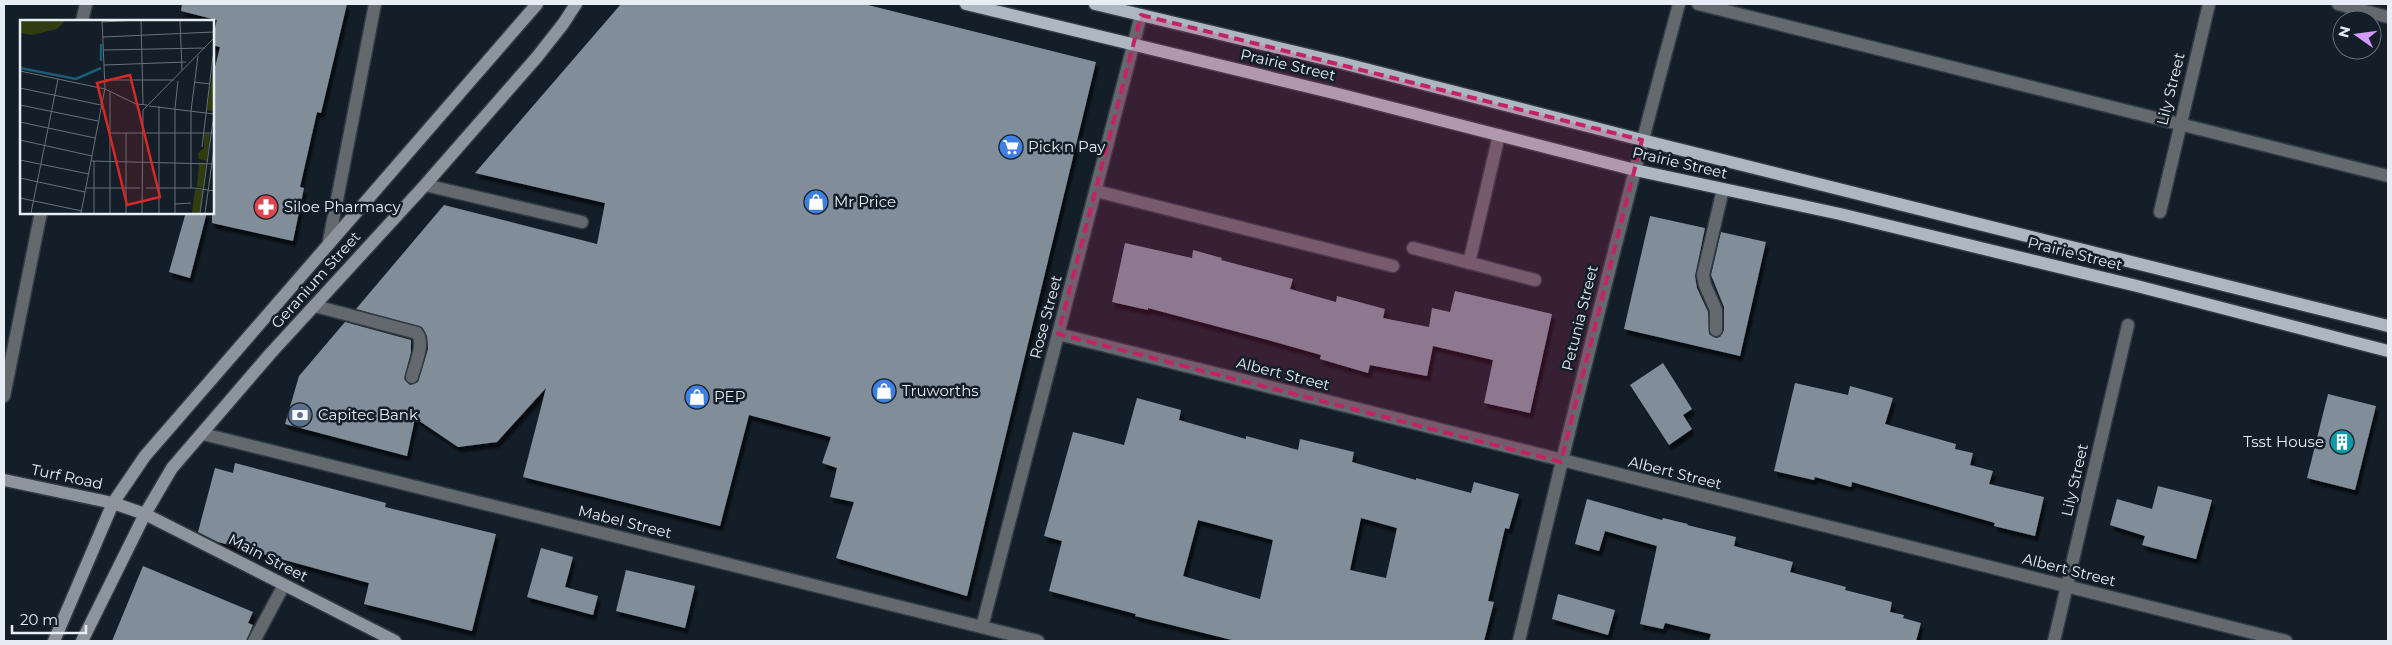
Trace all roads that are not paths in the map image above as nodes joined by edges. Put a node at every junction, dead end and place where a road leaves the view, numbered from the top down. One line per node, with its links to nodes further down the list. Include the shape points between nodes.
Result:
1 (86, 4): 13 (street)
2 (375, 4): 26 (street)
3 (537, 4): 26 (main road, Geranium Street)
4 (576, 4): 20 (main road, Geranium Street, via 538,57)
5 (966, 4): 14 (main road, Prairie Street)
6 (1095, 4): 11 (main road, Prairie Street)
7 (1679, 4): 17 (street, Petunia Street)
8 (1698, 4): 15 (street)
9 (2209, 4): 15 (street, Lily Street)
10 (2338, 4): 12 (street)
11 (1141, 15): 14 (street, Rose Street); 17 (main road, Prairie Street)
12 (2388, 17)
13 (82, 20)
14 (1132, 46): 16 (main road, Prairie Street); 22 (street, Rose Street)
15 (2179, 124): 19 (street); 23 (street, Lily Street)
16 (1499, 135): 18 (main road, Prairie Street); 28 (street)
17 (1642, 140): 18 (street, Petunia Street); 33 (main road, Prairie Street)
18 (1635, 170): 21 (main road, Prairie Street); 40 (street, Petunia Street)
19 (2388, 176)
20 (425, 185): 25 (street); 31 (main road, Geranium Street)
21 (1723, 189): 34 (street, via 1704,275 1716,310); 36 (main road, Prairie Street, via 2081,272)
22 (1096, 191): 29 (street); 35 (street, Rose Street)
23 (2160, 212)
24 (42, 214): 38 (street)
25 (582, 222)
26 (329, 241): 42 (main road, Geranium Street, via 145,456)
27 (1413, 248): 28 (street)
28 (1469, 263): 30 (street)
29 (1393, 266)
30 (1535, 280)
31 (315, 306): 37 (street, via 417,333 420,345); 39 (main road, Geranium Street)
32 (2128, 325): 45 (street, Lily Street)
33 (2388, 326)
34 (1716, 330)
35 (1058, 334): 40 (street, Albert Street); 46 (street, Rose Street)
36 (2388, 350)
37 (412, 377)
38 (4, 396)
39 (203, 434): 43 (main road, Geranium Street, via 172,468); 46 (street, Mabel Street)
40 (1561, 462): 45 (street, Albert Street); 52 (street, Petunia Street)
41 (4, 480): 42 (main road, Turf Road)
42 (118, 504): 43 (main road, Main Street); 47 (main road, Geranium Street)
43 (145, 514): 44 (main road, Main Street); 48 (main road, Geranium Street)
44 (284, 585): 49 (street); 50 (main road, Main Street)
45 (2067, 587): 53 (street, Lily Street); 54 (street, Albert Street)
46 (982, 627): 51 (street, Mabel Street)
47 (54, 641)
48 (82, 641)
49 (254, 641)
50 (395, 641)
51 (1038, 641)
52 (1519, 641)
53 (2054, 641)
54 (2286, 641)

